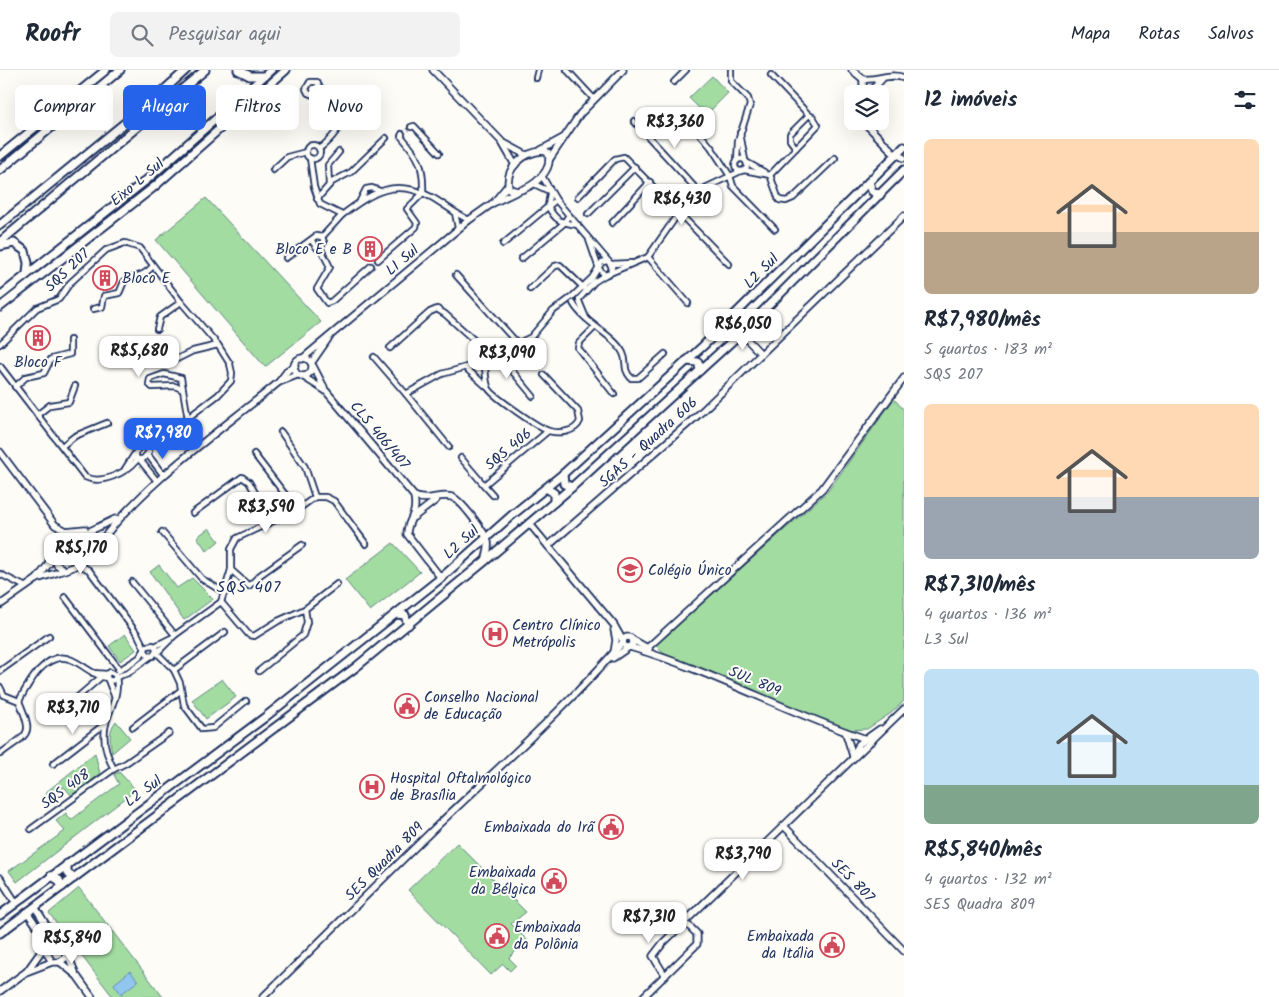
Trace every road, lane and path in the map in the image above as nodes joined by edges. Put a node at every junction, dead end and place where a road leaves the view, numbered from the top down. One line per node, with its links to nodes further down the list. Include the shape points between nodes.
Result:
1 (106, 70): 45 (main road)
2 (120, 70): 54 (main road)
3 (186, 70): 87 (main road)
4 (206, 70): 94 (main road)
5 (238, 70): 16 (main road, via 250,76)
6 (271, 70): 16 (main road, Eixo L Sul)
7 (286, 70): 119 (main road, Eixo L Sul, via 154,186)
8 (433, 70): 35 (street)
9 (538, 70): 17 (street)
10 (567, 70): 24 (street)
11 (623, 70): 24 (street)
12 (686, 70): 21 (street)
13 (731, 70): 31 (street, via 731,81 748,98 750,105)
14 (852, 70): 20 (street)
15 (771, 75): 25 (street)
16 (264, 76): 109 (main road, Eixo L Sul, via 149,178)
17 (536, 78)
18 (883, 78): 19 (street); 20 (street); 23 (street)
19 (904, 78)
20 (862, 79): 22 (street)
21 (674, 82)
22 (862, 85)
23 (876, 85)
24 (594, 99): 34 (street)
25 (808, 115): 37 (street, via 790,134); 37 (street, via 818,125)
26 (685, 116): 58 (street)
27 (634, 121): 68 (street)
28 (411, 127): 42 (street, via 414,125)
29 (338, 130): 38 (street)
30 (871, 130): 44 (street)
31 (740, 131): 50 (street); 51 (street)
32 (402, 134): 69 (street, via 422,165)
33 (386, 138): 64 (street, via 350,172)
34 (563, 138): 41 (street); 49 (street)
35 (502, 142): 43 (street); 52 (street)
36 (904, 147): 44 (main road, L2 Sul)
37 (796, 148): 59 (street)
38 (319, 149): 39 (street, via 313,145); 46 (street, via 317,158)
39 (306, 152): 46 (street); 55 (street, via 287,157)
40 (339, 152): 64 (street, via 328,165)
41 (539, 152): 43 (street); 49 (street, via 548,153)
42 (439, 153)
43 (526, 155): 52 (street)
44 (896, 155): 48 (street); 62 (main road, L2 Sul)
45 (0, 156)
46 (310, 158): 73 (street)
47 (835, 158): 59 (street, via 786,201 779,200)
48 (904, 158)
49 (549, 160): 60 (street)
50 (746, 161): 51 (street); 57 (street); 59 (street)
51 (736, 163): 57 (street, via 737,170); 58 (street)
52 (514, 166): 65 (street)
53 (636, 167): 61 (street); 72 (street, via 624,157 615,159); 80 (street)
54 (0, 170)
55 (273, 170)
56 (904, 170): 70 (main road, L2 Sul)
57 (743, 171): 58 (street); 59 (street)
58 (729, 174): 68 (street); 90 (street, via 733,186)
59 (768, 174)
60 (542, 176): 63 (street); 67 (street)
61 (650, 182): 78 (street); 85 (street)
62 (869, 182): 70 (main road, via 872,191); 71 (main road, L2 Sul)
63 (534, 184): 66 (street, L1 Sul); 67 (street)
64 (329, 185): 73 (street)
65 (508, 185): 66 (street, via 513,191); 75 (street, L1 Sul)
66 (518, 191): 75 (street, L1 Sul)
67 (550, 192): 74 (street); 76 (street)
68 (699, 192): 78 (street)
69 (424, 193): 79 (street); 81 (street, via 396,187 380,191); 101 (street, via 408,211 417,223 416,227)
70 (880, 194): 77 (main road, L2 Sul)
71 (854, 196): 77 (main road, via 862,197); 130 (main road, L2 Sul)
72 (578, 197)
73 (317, 199): 81 (street, via 320,204)
74 (556, 200): 76 (street); 82 (street)
75 (493, 203): 84 (street, L1 Sul)
76 (548, 206): 86 (street, via 554,218); 95 (street)
77 (867, 206): 124 (main road, L2 Sul)
78 (678, 212): 98 (street); 104 (street)
79 (455, 213): 84 (street); 89 (street)
80 (588, 214)
81 (342, 215): 91 (street)
82 (569, 215): 86 (street); 88 (street)
83 (904, 216): 135 (street, SGAS - Quadra 606)
84 (469, 220): 89 (street, L1 Sul)
85 (612, 223)
86 (563, 224): 88 (street); 100 (street)
87 (0, 225)
88 (578, 225): 92 (street)
89 (458, 228): 126 (street, L1 Sul)
90 (775, 229)
91 (322, 237): 93 (street, via 316,236); 97 (street, via 324,242)
92 (589, 239): 103 (street); 107 (street)
93 (312, 241): 97 (street, via 314,246); 99 (street)
94 (0, 242)
95 (504, 244)
96 (0, 246): 109 (main road, via 14,243 20,246 28,256)
97 (320, 247): 106 (street, via 330,267 317,287 327,303)
98 (648, 257): 102 (street); 118 (street)
99 (286, 258)
100 (521, 259)
101 (378, 260)
102 (638, 262): 103 (street); 108 (street)
103 (610, 263): 107 (street, via 604,261); 108 (street)
104 (729, 264)
105 (153, 266): 117 (street, SQS 207); 120 (street, via 140,276 122,283 119,293 104,296 102,308); 127 (street, SQS 207, via 133,244 118,244 106,250 78,275 59,299 37,308)
106 (371, 266)
107 (598, 267): 111 (street); 112 (street)
108 (610, 273): 111 (street)
109 (27, 274): 114 (main road, Eixo L Sul)
110 (456, 275): 128 (street)
111 (605, 275): 112 (street)
112 (585, 288): 113 (street, via 560,265); 115 (street); 116 (street)
113 (530, 289)
114 (0, 296)
115 (572, 300): 116 (street); 121 (street); 128 (street, via 560,306 531,337)
116 (579, 300): 121 (street)
117 (181, 302): 123 (street, via 160,317); 129 (street, SQS 207)
118 (688, 303)
119 (0, 307)
120 (93, 309)
121 (586, 319): 122 (street)
122 (595, 327): 134 (street, via 622,353 625,372 633,379); 161 (street, via 578,348)
123 (157, 329)
124 (741, 333): 135 (street); 137 (main road, L2 Sul)
125 (70, 340): 156 (street, via 70,354 51,359 44,373 26,376)
126 (328, 340): 138 (street, L1 Sul, via 319,343); 142 (street, L1 Sul)
127 (0, 344)
128 (518, 344): 132 (street)
129 (218, 345): 139 (street, via 190,352); 164 (street, SQS 207, via 232,369 231,381)
130 (703, 346): 137 (main road, via 705,355); 140 (main road, L2 Sul)
131 (390, 348): 133 (street, via 437,309 476,342)
132 (504, 350): 133 (street); 162 (street, via 513,372)
133 (496, 354): 141 (street)
134 (666, 354)
135 (761, 354): 206 (street, SGAS - Quadra 606, via 698,415)
136 (374, 357): 160 (street)
137 (713, 358): 147 (main road, L2 Sul)
138 (302, 359): 142 (street, via 308,359); 144 (street, L1 Sul)
139 (175, 360)
140 (686, 361): 147 (main road, via 698,362); 179 (main road, L2 Sul)
141 (484, 362): 145 (street); 146 (street)
142 (312, 364): 150 (street, L1 Sul); 159 (street, CLS 406/407)
143 (0, 366): 156 (street)
144 (295, 366): 150 (street); 153 (street)
145 (467, 369): 148 (street, SQS 406); 160 (street, via 442,374)
146 (486, 370): 148 (street); 157 (street)
147 (700, 370): 183 (main road, L2 Sul)
148 (474, 374): 157 (street, SQS 406)
149 (544, 375): 167 (street, SQS 406, via 578,411 580,419 578,426 566,432)
150 (300, 376): 153 (street); 159 (street, CLS 406/407)
151 (181, 378): 155 (street); 155 (street, via 164,374 149,381 152,387); 158 (street)
152 (904, 378): 239 (street, via 822,489)
153 (278, 382): 180 (street)
154 (75, 386): 163 (street, via 70,402 50,405)
155 (175, 386): 158 (street)
156 (15, 387): 163 (street)
157 (487, 387): 167 (street, SQS 406, via 497,398)
158 (183, 390): 164 (street)
159 (326, 391): 186 (street, CLS 406/407)
160 (406, 394): 171 (street)
161 (614, 394)
162 (533, 396)
163 (37, 415): 169 (street)
164 (188, 419): 168 (street, SQS 207)
165 (107, 423): 169 (street, via 75,436)
166 (281, 432): 187 (street, via 305,467)
167 (548, 432): 182 (street, SQS 406)
168 (160, 439): 170 (street, SQS 207); 173 (street, SQS 207)
169 (62, 446): 178 (street, via 85,477 91,480 106,479)
170 (144, 446): 173 (street); 174 (street, SQS 207)
171 (449, 447)
172 (0, 452): 199 (street)
173 (148, 452): 177 (street, SQS 207); 180 (street)
174 (135, 454): 177 (street); 178 (street)
175 (254, 454): 190 (street)
176 (461, 458): 182 (street, SQS 406)
177 (139, 460): 178 (street); 181 (street)
178 (124, 470)
179 (563, 474): 183 (main road, via 564,484); 184 (main road, L2 Sul)
180 (164, 476): 181 (street)
181 (157, 481): 192 (street)
182 (484, 485): 185 (street, SQS 406)
183 (572, 487): 189 (main road, L2 Sul)
184 (546, 488): 189 (main road, via 554,493); 201 (main road, L2 Sul)
185 (493, 495)
186 (414, 496): 188 (street, via 424,500); 193 (street)
187 (316, 497): 190 (street); 202 (street, via 326,497 334,502)
188 (437, 499): 193 (street); 201 (street, via 454,498)
189 (554, 502): 195 (main road, L2 Sul)
190 (296, 510): 194 (street)
191 (193, 513): 194 (street, via 242,477 249,482)
192 (119, 516): 196 (street); 205 (street)
193 (414, 517): 216 (street, via 407,534)
194 (271, 521): 214 (street, via 234,541)
195 (529, 523): 206 (street, SUL 809); 209 (main road, L2 Sul)
196 (100, 528): 197 (street); 199 (street)
197 (86, 532): 200 (street); 205 (street, via 95,537)
198 (162, 532): 221 (street, via 202,579)
199 (61, 533): 200 (street); 203 (street); 210 (street)
200 (74, 535): 203 (street)
201 (486, 538): 209 (street); 216 (main road, L2 Sul)
202 (366, 544)
203 (62, 545): 207 (street)
204 (302, 545): 214 (street, via 249,586)
205 (97, 546): 208 (street)
206 (548, 546): 230 (street, SUL 809)
207 (55, 556): 210 (street); 212 (street, via 57,566)
208 (86, 559): 211 (street); 213 (street)
209 (485, 561): 228 (main road, L2 Sul)
210 (48, 564): 217 (street)
211 (78, 564): 212 (street); 213 (street)
212 (65, 570): 217 (street)
213 (89, 570): 232 (street)
214 (231, 570): 221 (street)
215 (0, 574): 220 (street)
216 (441, 578): 223 (main road, L2 Sul)
217 (37, 579): 220 (street)
218 (132, 582): 234 (street)
219 (337, 584): 226 (street)
220 (26, 587): 225 (street)
221 (225, 593): 224 (street)
222 (65, 597): 247 (street)
223 (414, 600): 227 (main road, L2 Sul); 228 (main road, via 412,608)
224 (221, 602): 226 (street, via 252,636); 234 (street)
225 (0, 605)
226 (305, 609): 250 (street, via 307,622 303,635)
227 (396, 614): 229 (main road, via 405,615); 262 (main road, L2 Sul)
228 (420, 614): 229 (main road, L2 Sul)
229 (408, 625): 267 (main road, L2 Sul)
230 (614, 625): 235 (street, SUL 809); 236 (street, SUL 809); 242 (street)
231 (225, 632): 248 (street)
232 (138, 635): 237 (street); 240 (street)
233 (49, 636): 249 (street)
234 (174, 636): 237 (street); 241 (street)
235 (631, 639): 236 (street); 238 (street); 239 (street, SUL 809)
236 (623, 642): 238 (street, SUL 809); 242 (street, SES Quadra 809)
237 (153, 645): 240 (street); 241 (street)
238 (630, 647): 239 (street, SUL 809); 244 (street, SES Quadra 809)
239 (645, 649): 270 (street, SUL 809)
240 (145, 650): 243 (street); 245 (street)
241 (156, 653): 243 (street); 248 (street)
242 (614, 653): 244 (street, SES Quadra 809)
243 (151, 656): 246 (street)
244 (609, 660): 306 (street, SES Quadra 809)
245 (132, 663): 246 (street); 247 (street)
246 (135, 668): 252 (street)
247 (120, 670): 252 (street)
248 (174, 670): 256 (street)
249 (0, 671)
250 (259, 671)
251 (93, 673): 253 (street); 254 (street); 258 (street, via 70,659 54,659 42,667)
252 (115, 676): 253 (street); 253 (street, via 112,681); 257 (street)
253 (107, 677): 254 (street); 257 (street)
254 (100, 678): 260 (street)
255 (0, 687): 258 (street, via 4,695)
256 (180, 691): 259 (street, via 184,705 204,730 213,728); 265 (street)
257 (115, 698): 263 (street)
258 (19, 701): 274 (street, via 29,727 24,736)
259 (246, 701)
260 (66, 708)
261 (904, 709): 264 (street)
262 (264, 718): 266 (main road, L2 Sul); 267 (main road, via 265,726)
263 (106, 723): 276 (street, SQS 408); 277 (street, via 106,750)
264 (889, 724): 268 (street); 272 (street)
265 (133, 727)
266 (252, 728): 271 (main road, via 258,731); 278 (main road, L2 Sul)
267 (273, 728): 271 (main road, L2 Sul)
268 (879, 729): 270 (street); 272 (street)
269 (169, 733): 277 (street, SQS 408)
270 (847, 733): 272 (street, SUL 809); 273 (street, SUL 809); 275 (street)
271 (260, 738): 280 (main road, L2 Sul)
272 (868, 740): 273 (street)
273 (862, 746): 275 (street)
274 (0, 754)
275 (852, 758): 282 (street)
276 (53, 764)
277 (114, 769): 283 (street, SQS 408)
278 (155, 800): 279 (main road, L2 Sul); 280 (main road, via 157,807)
279 (140, 811): 281 (main road, via 149,812); 284 (main road, L2 Sul)
280 (164, 812): 281 (main road, L2 Sul)
281 (152, 820): 287 (main road, L2 Sul)
282 (784, 826): 293 (street); 297 (street, SES 807)
283 (31, 829)
284 (67, 864): 285 (main road, L2 Sul); 287 (main road, via 67,873)
285 (51, 876): 288 (main road, via 59,880); 289 (main road, L2 Sul)
286 (0, 878): 289 (street)
287 (74, 878): 288 (main road, L2 Sul)
288 (62, 887): 290 (main road, L2 Sul)
289 (16, 903): 292 (main road, L2 Sul)
290 (35, 906): 291 (main road, L2 Sul); 295 (street)
291 (27, 912): 294 (main road, L2 Sul); 296 (street)
292 (0, 915)
293 (687, 923): 302 (street, via 654,954 654,959); 302 (street, via 699,941)
294 (0, 933)
295 (56, 939): 296 (street); 298 (street)
296 (45, 945): 299 (street, via 46,954); 301 (street)
297 (904, 951)
298 (66, 952): 300 (street); 303 (street)
299 (52, 962): 300 (street); 301 (street)
300 (60, 962): 303 (street)
301 (26, 972): 304 (street)
302 (665, 972): 307 (street)
303 (77, 976): 305 (street)
304 (0, 991)
305 (92, 997)
306 (263, 997)
307 (643, 997)

